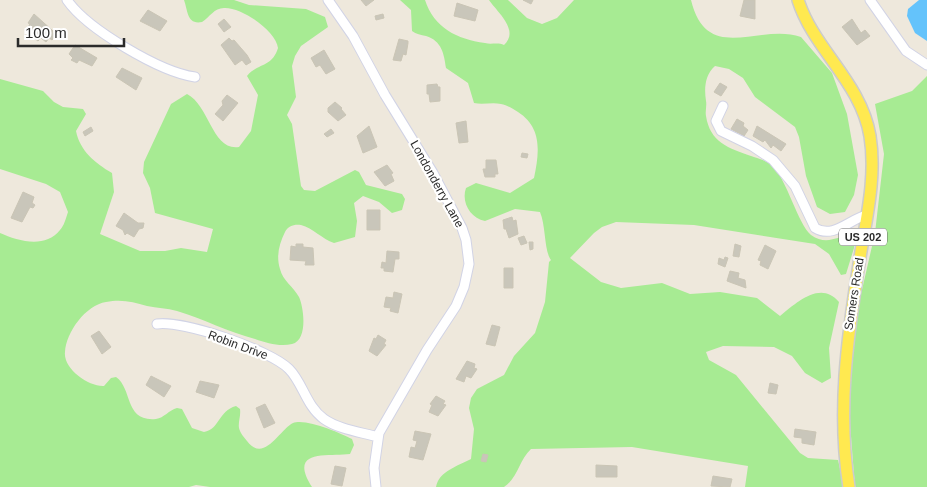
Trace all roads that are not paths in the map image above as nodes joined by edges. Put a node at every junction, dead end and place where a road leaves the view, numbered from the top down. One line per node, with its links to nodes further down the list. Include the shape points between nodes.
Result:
1 (67, 0): 6 (street, via 83,18 118,42 178,74)
2 (328, 0): 10 (street, Londonderry Lane, via 353,36 446,196 466,240 469,264 456,306)
3 (798, 0): 8 (main road, Somers Road / US 202, via 812,30 850,84 867,122 872,166)
4 (870, 0): 5 (street, via 902,46)
5 (927, 65)
6 (195, 77)
7 (723, 106): 8 (street, via 716,121 721,131 773,160 794,186 815,228 828,232 838,230)
8 (866, 214): 12 (main road, Somers Road / US 202, via 845,361 844,445)
9 (157, 324): 10 (street, Robin Drive, via 174,323 265,353 290,371 324,420)
10 (378, 437): 11 (street, Londonderry Lane, via 374,468)
11 (376, 487)
12 (849, 487)

